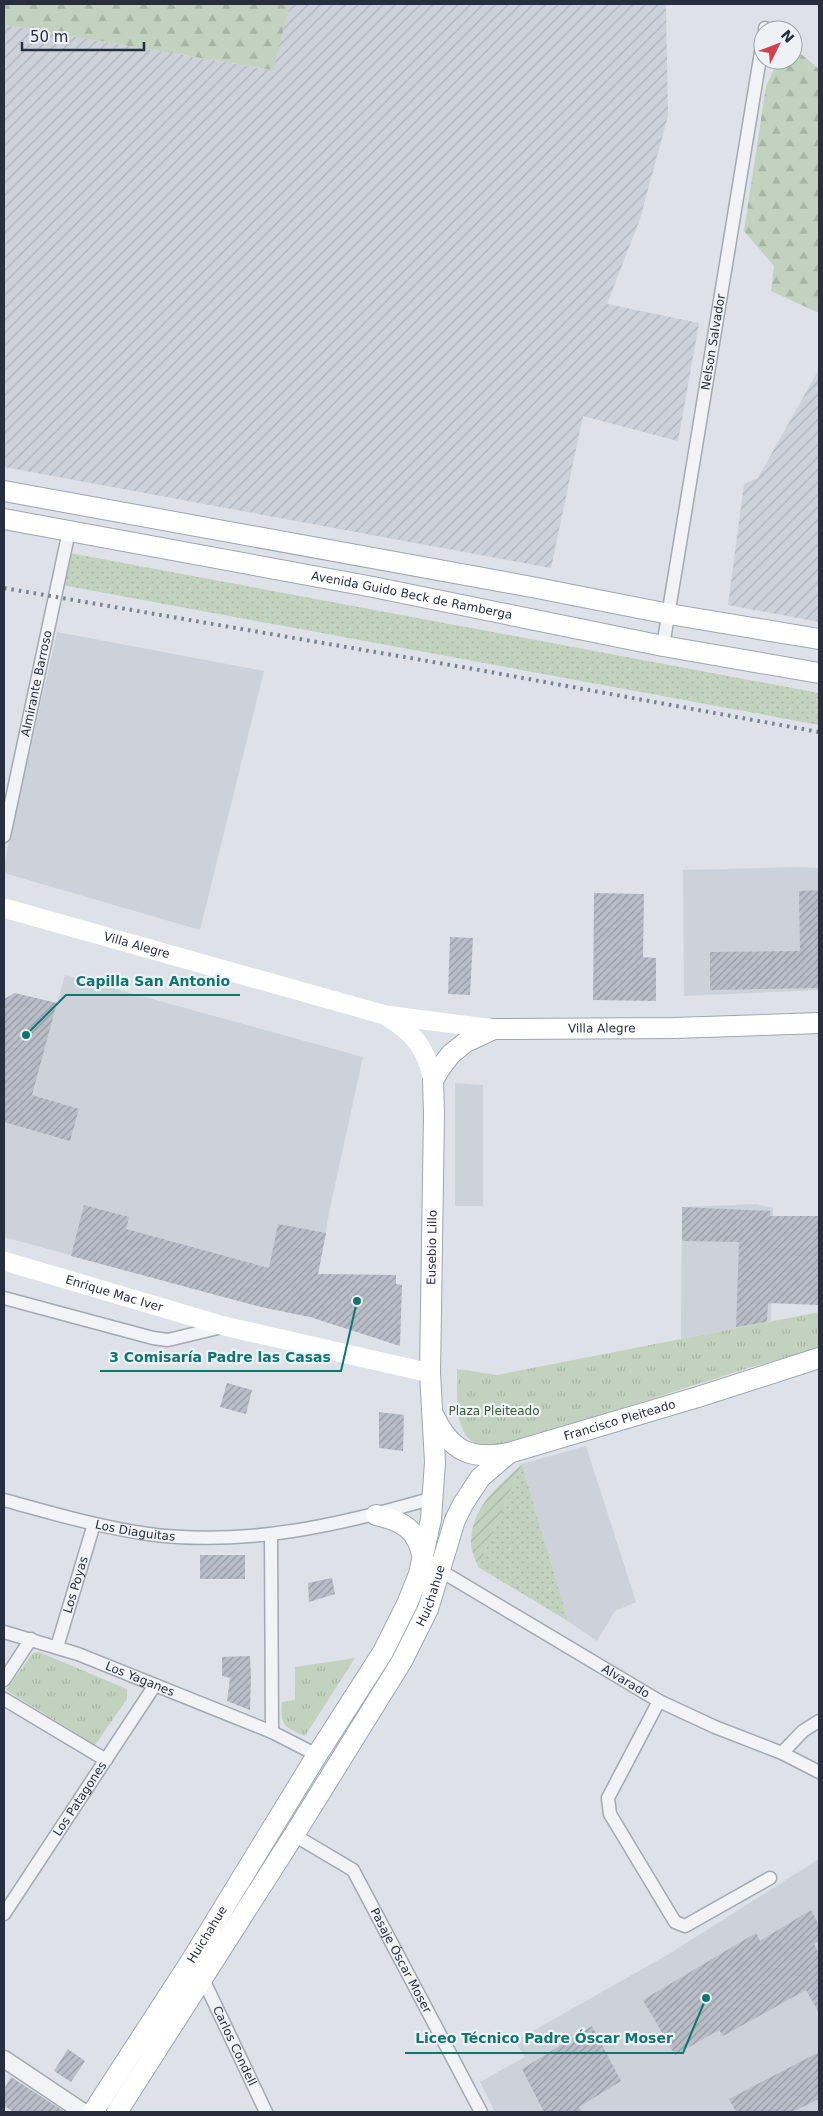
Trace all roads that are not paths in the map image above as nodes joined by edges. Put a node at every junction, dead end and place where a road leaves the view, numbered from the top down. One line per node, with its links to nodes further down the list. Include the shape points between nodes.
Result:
1 (758, 70): 7 (street, Nelson Salvador)
2 (4, 491): 3 (main road)
3 (47, 499): 4 (main road); 6 (main road, via 62,513)
4 (100, 508): 6 (main road, via 80,517); 7 (main road)
5 (4, 519): 6 (main road, Avenida Guido Beck de Ramberga)
6 (69, 531): 9 (main road, Avenida Guido Beck de Ramberga, via 373,587); 11 (street, Almirante Barroso)
7 (669, 614): 8 (main road); 9 (street, Nelson Salvador)
8 (819, 639)
9 (663, 646): 10 (main road, Avenida Guido Beck de Ramberga)
10 (819, 673)
11 (4, 836)
12 (4, 908): 13 (main road, Villa Alegre)
13 (385, 1015): 15 (main road, Villa Alegre); 16 (main road, Villa Alegre, via 403,1026 424,1050)
14 (819, 1023): 15 (main road, Villa Alegre)
15 (494, 1029): 16 (main road, via 466,1042 451,1054)
16 (433, 1080): 21 (main road, Eusebio Lillo)
17 (4, 1261): 19 (main road, Enrique Mac Iver)
18 (4, 1298): 19 (street, Enrique Mac Iver, via 168,1340)
19 (224, 1326): 21 (main road, Enrique Mac Iver)
20 (819, 1358): 23 (main road, Francisco Pleiteado)
21 (430, 1373): 22 (main road, Eusebio Lillo)
22 (433, 1414): 23 (main road, Francisco Pleiteado, via 444,1433 467,1454); 24 (main road, Eusebio Lillo)
23 (508, 1453): 30 (main road, Huichahue, via 480,1478 468,1494 455,1520)
24 (433, 1498): 26 (street); 29 (main road, Huichahue)
25 (4, 1500): 27 (street, Los Diaguitas)
26 (376, 1515): 28 (street); 29 (main road, via 406,1526 418,1542)
27 (94, 1524): 28 (street, Los Diaguitas, via 177,1537); 33 (street, Los Poyas)
28 (271, 1536): 39 (street)
29 (423, 1558): 41 (main road, Huichahue, via 393,1634)
30 (441, 1571): 37 (street, Alvarado); 43 (main road, Huichahue, via 428,1608 402,1661)
31 (4, 1632): 32 (street, Los Yaganes)
32 (31, 1639): 33 (street, Los Yaganes); 34 (street)
33 (57, 1647): 35 (street, Los Yaganes)
34 (4, 1680)
35 (155, 1685): 39 (street, Los Yaganes); 42 (street, Los Patagones)
36 (4, 1699): 42 (street)
37 (660, 1701): 40 (street, Alvarado); 46 (street, via 608,1798 610,1814 675,1922 685,1926)
38 (819, 1721): 40 (street, via 803,1731)
39 (272, 1732): 41 (street)
40 (782, 1753): 44 (street, Alvarado)
41 (317, 1754): 43 (street); 51 (main road, Huichahue, via 191,1961)
42 (106, 1760): 47 (street, Los Patagones)
43 (336, 1767): 45 (main road, Huichahue)
44 (819, 1772)
45 (294, 1835): 48 (main road, Huichahue); 54 (street, Pasaje Óscar Moser, via 353,1870)
46 (770, 1878)
47 (4, 1914)
48 (203, 1979): 52 (main road, Huichahue); 53 (street, Carlos Condell)
49 (4, 2059): 50 (street)
50 (83, 2112)
51 (93, 2112)
52 (117, 2112)
53 (266, 2112)
54 (481, 2112)

